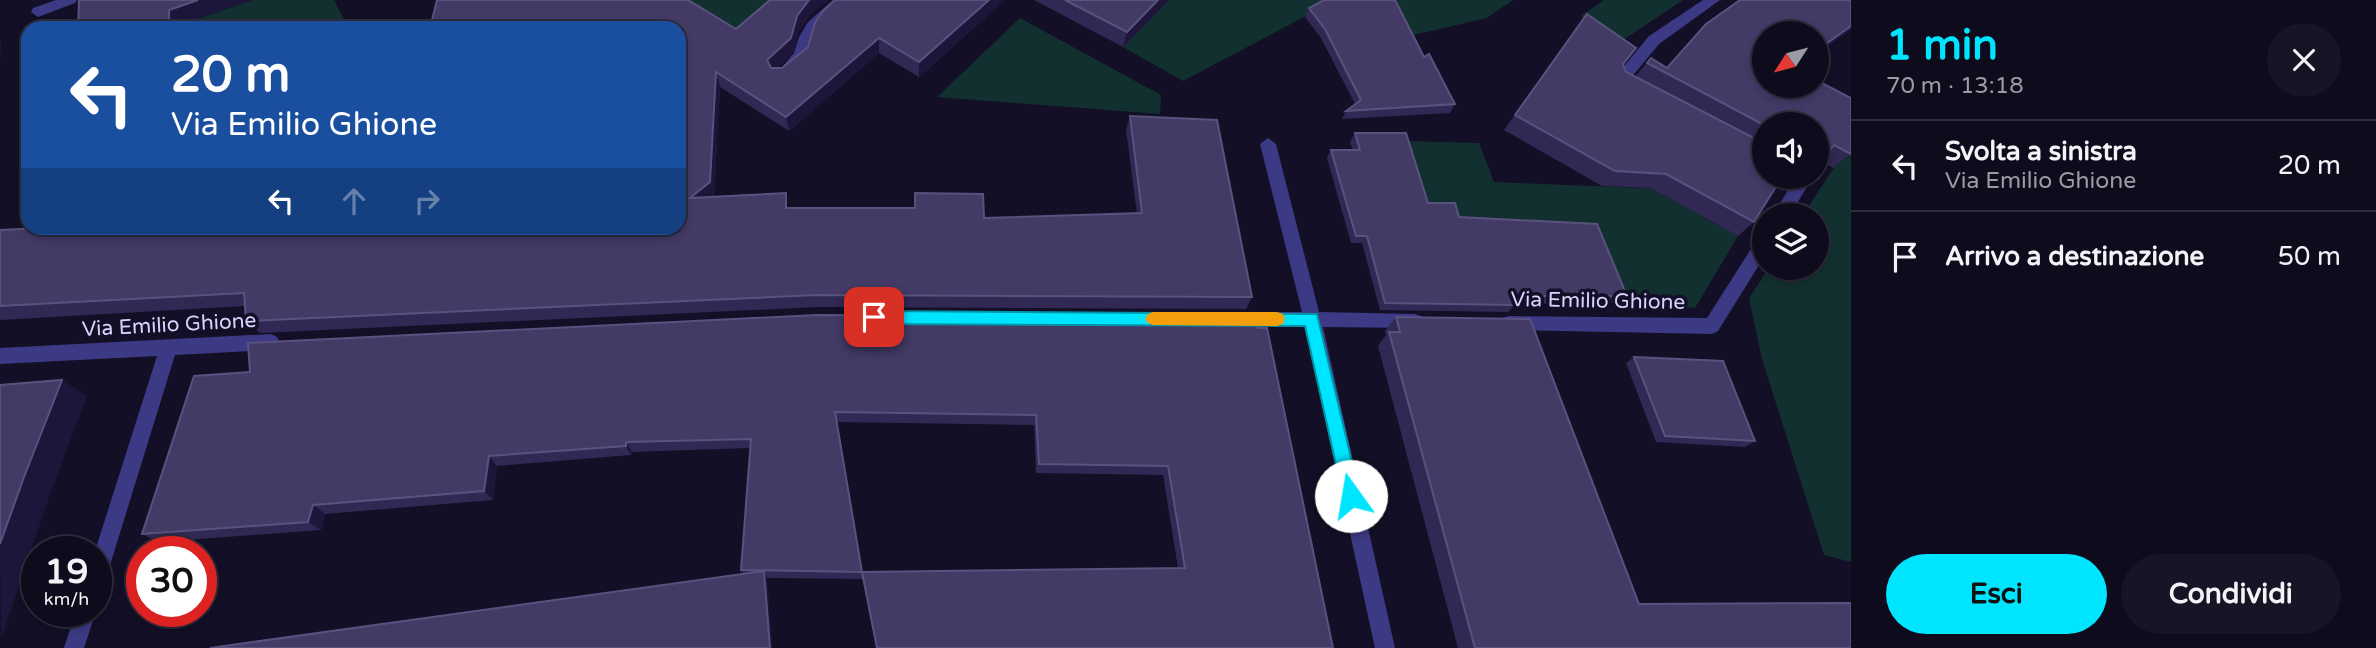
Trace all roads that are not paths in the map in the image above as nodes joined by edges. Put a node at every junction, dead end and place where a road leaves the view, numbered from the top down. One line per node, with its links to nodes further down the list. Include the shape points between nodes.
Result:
1 (70, 0): 4 (street)
2 (842, 0): 5 (street, via 818,20 807,36 803,56)
3 (1713, 0): 6 (street, via 1654,40 1620,81)
4 (38, 12)
5 (779, 76)
6 (1644, 94)
7 (1268, 144): 10 (street)
8 (1752, 262): 12 (street, Via Emilio Ghione, via 1712,326)
9 (1216, 319): 10 (street)
10 (1312, 319): 11 (street); 19 (street)
11 (1436, 321)
12 (1491, 322)
13 (294, 341): 14 (street, Via Emilio Ghione)
14 (169, 347): 15 (street, Via Emilio Ghione); 16 (street)
15 (0, 356)
16 (109, 536)
17 (81, 627): 18 (street)
18 (74, 648)
19 (1385, 648)

